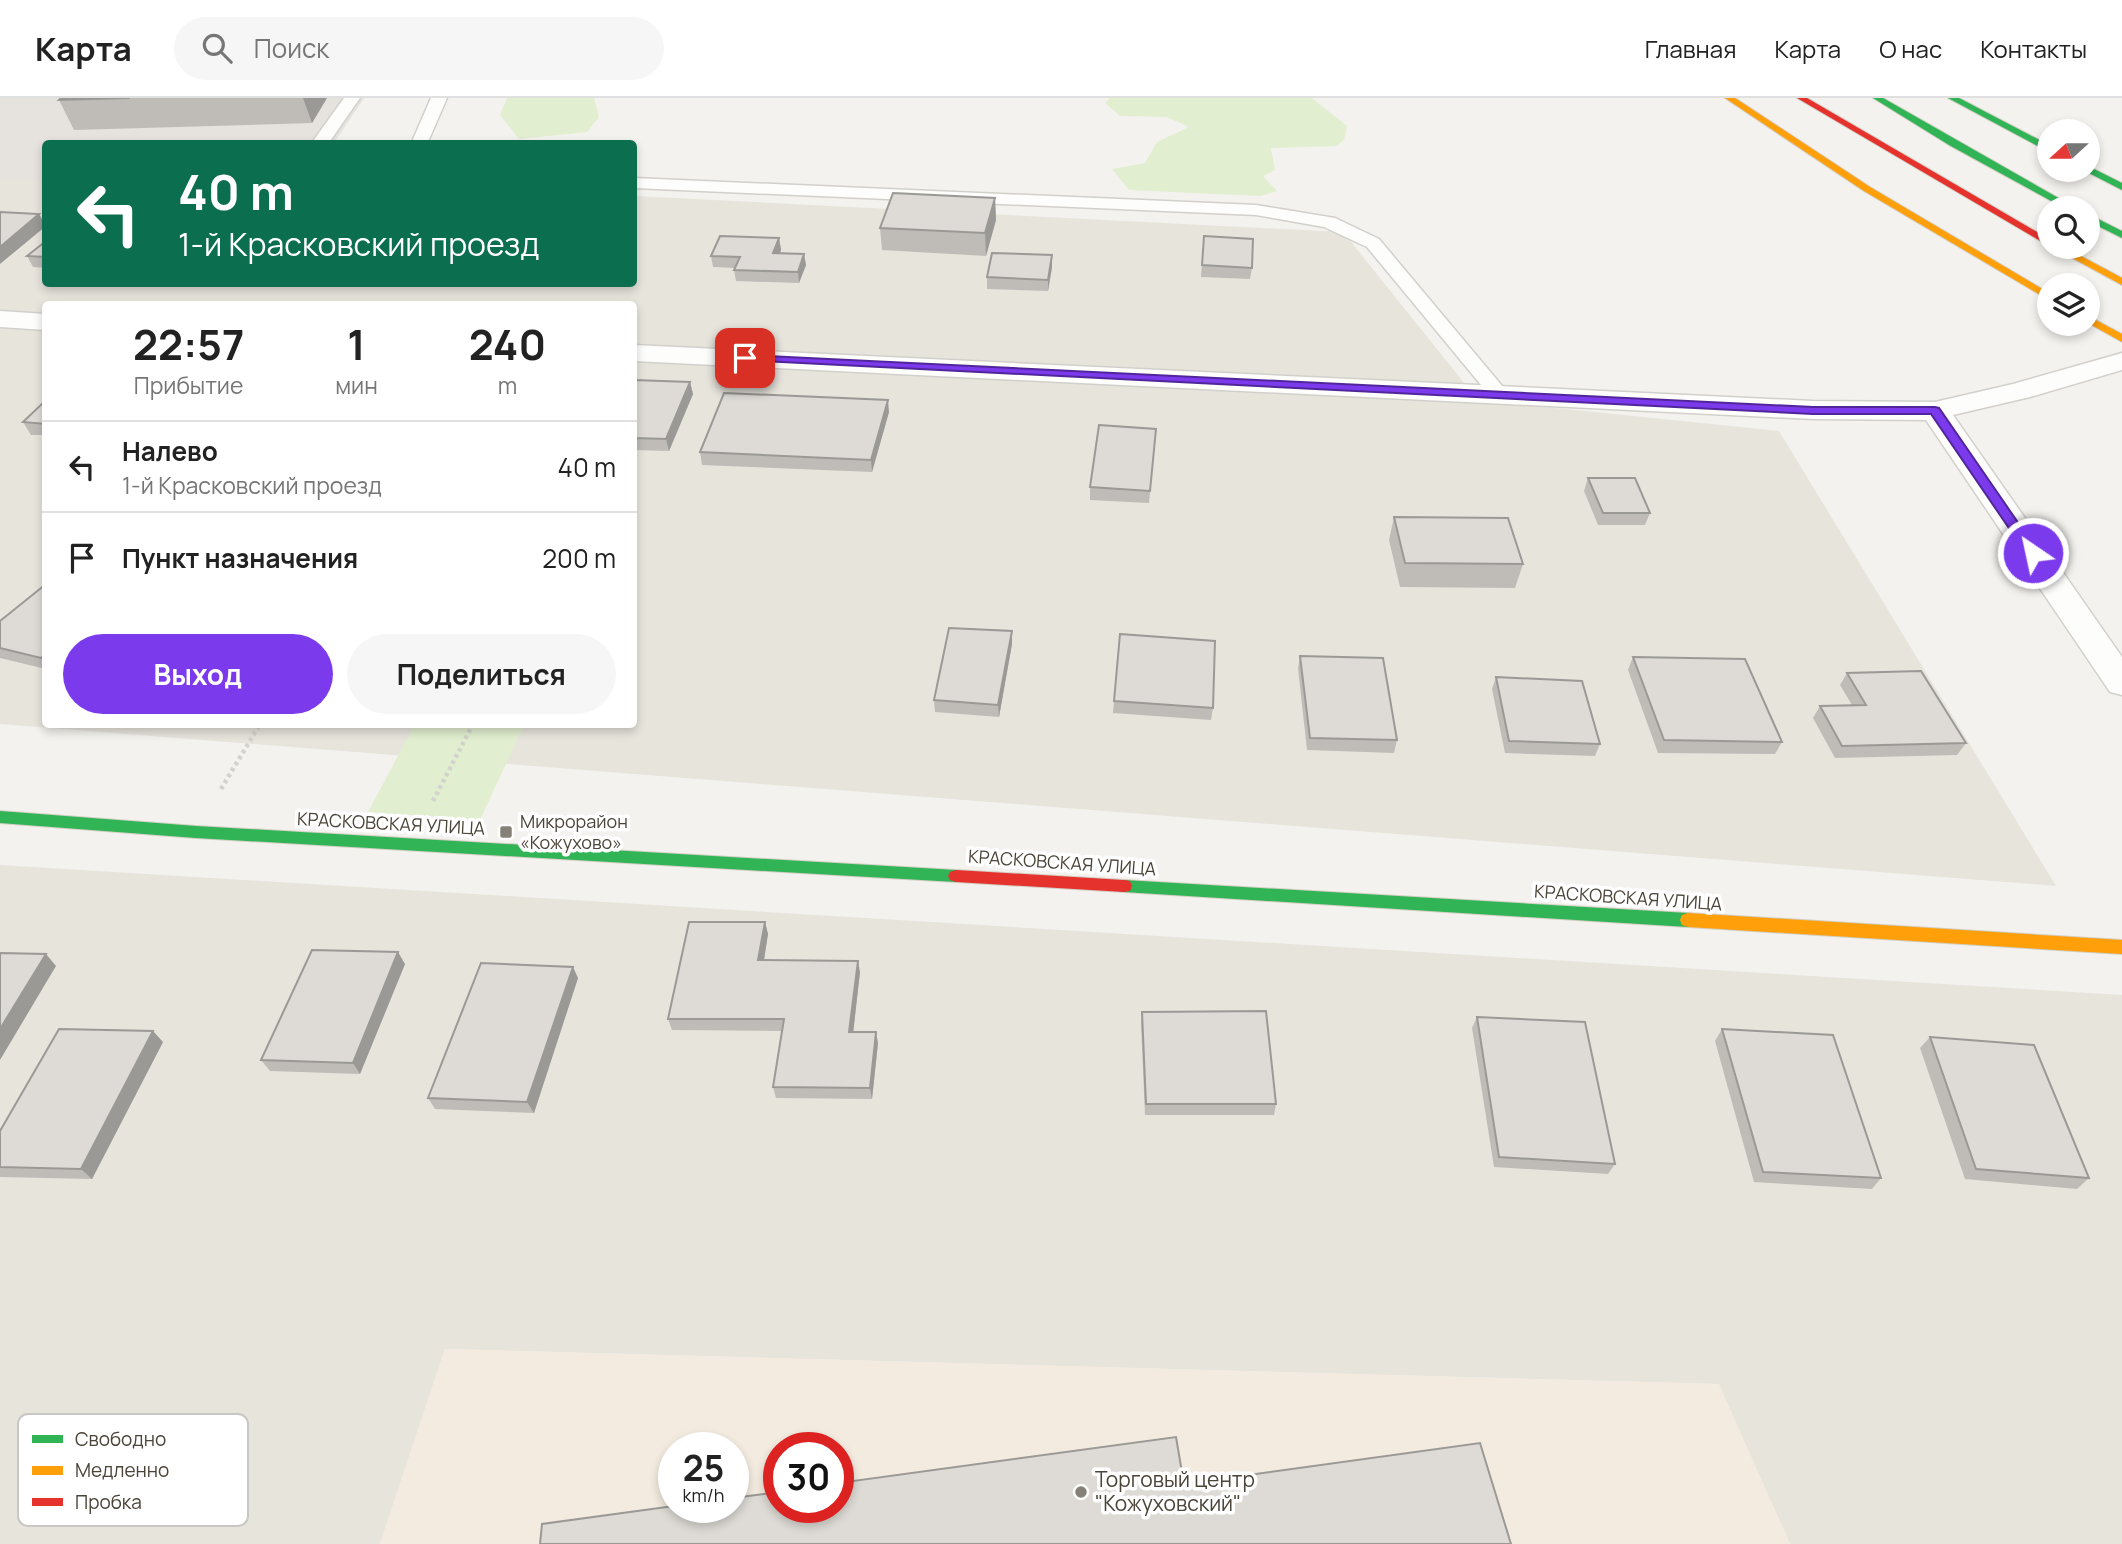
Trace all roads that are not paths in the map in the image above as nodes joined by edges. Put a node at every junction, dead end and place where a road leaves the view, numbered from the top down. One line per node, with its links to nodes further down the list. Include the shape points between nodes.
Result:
1 (352, 98): 7 (lane)
2 (439, 98): 8 (lane)
3 (1729, 98): 19 (main road)
4 (1801, 98): 16 (main road)
5 (1877, 98): 13 (main road)
6 (1952, 98): 9 (main road)
7 (322, 140)
8 (421, 140)
9 (2037, 143)
10 (2100, 175): 12 (main road)
11 (637, 183): 26 (lane, via 1256,211 1329,222 1373,243)
12 (2122, 187)
13 (2049, 196)
14 (2100, 223): 15 (main road)
15 (2122, 235)
16 (2037, 236)
17 (2079, 259): 18 (main road)
18 (2122, 282)
19 (2037, 290)
20 (0, 319): 21 (street)
21 (42, 322)
22 (2100, 326): 23 (main road)
23 (2122, 339)
24 (637, 353): 26 (street)
25 (2122, 362): 27 (street)
26 (1498, 393): 27 (street, via 1813,410)
27 (1935, 411): 28 (street)
28 (2122, 683)
29 (0, 817): 30 (main road, КРАСКОВСКАЯ УЛИЦА)
30 (2122, 947)

